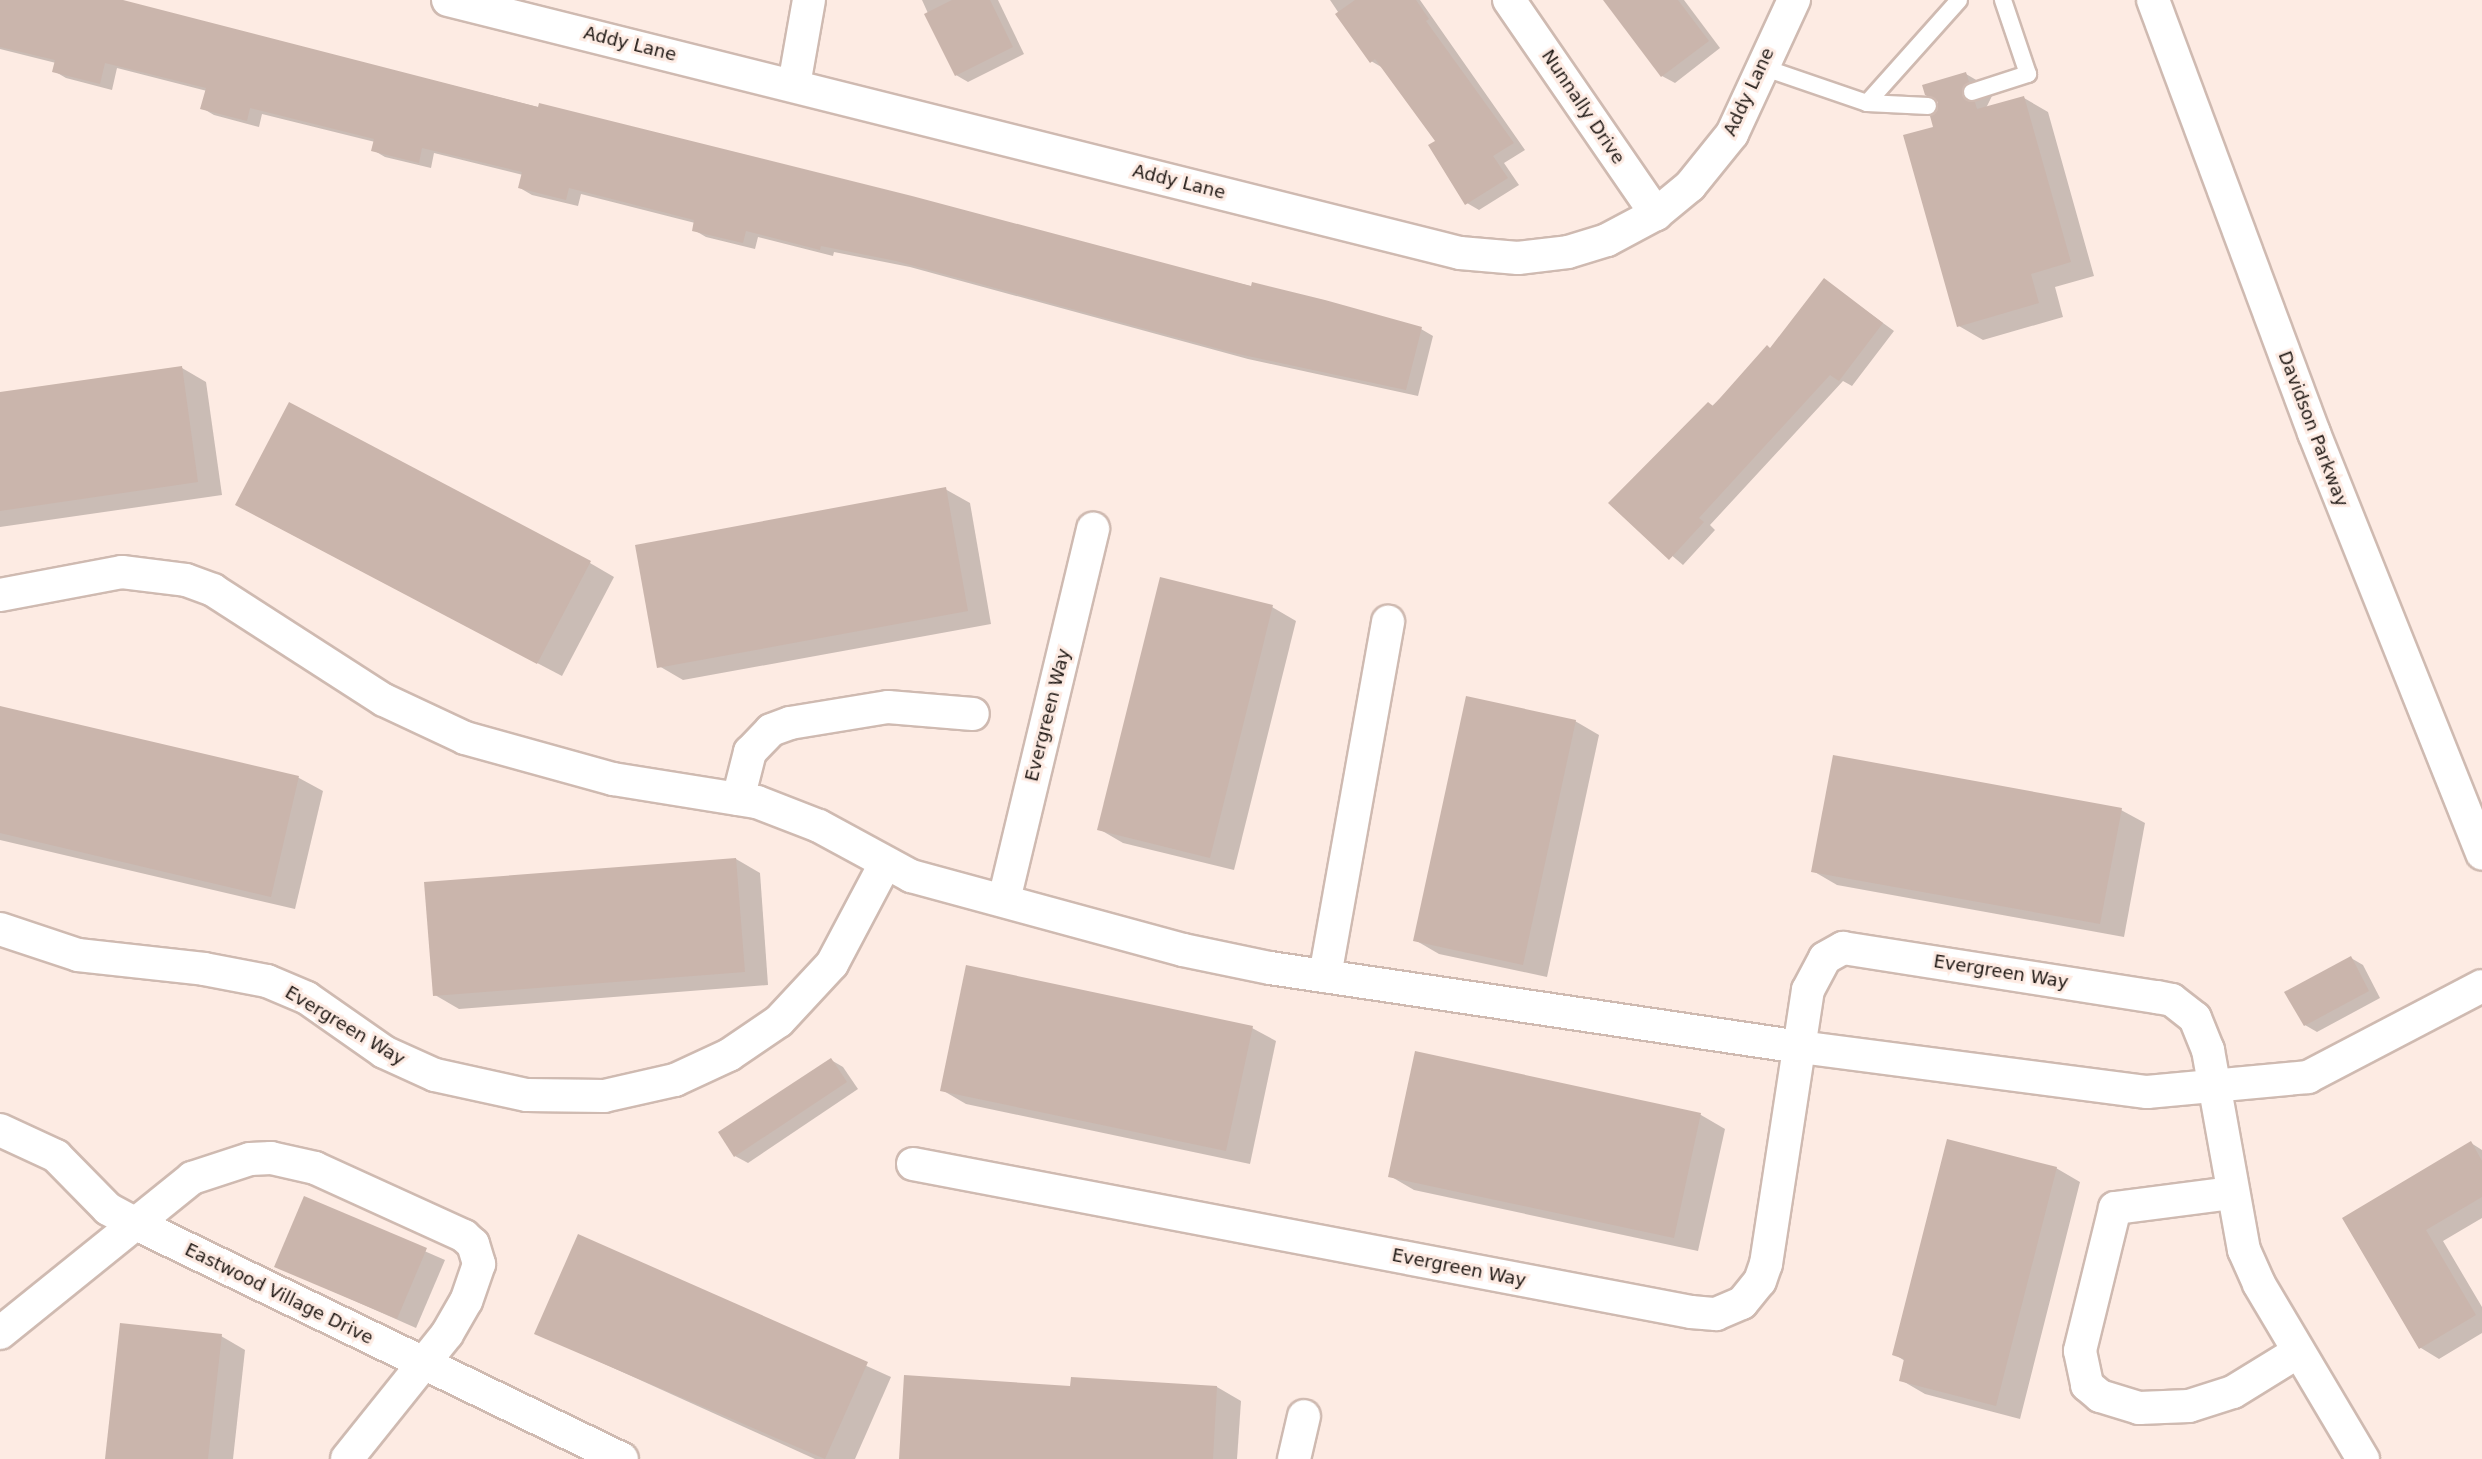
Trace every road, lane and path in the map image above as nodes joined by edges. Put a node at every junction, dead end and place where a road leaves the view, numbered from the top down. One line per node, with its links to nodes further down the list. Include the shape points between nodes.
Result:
1 (448, 0): 9 (street, Addy Lane)
2 (809, 0): 9 (street)
3 (1509, 0): 13 (street, Nunnally Drive)
4 (1794, 0): 8 (street, Addy Lane)
5 (1959, 0): 11 (lane)
6 (2003, 0): 10 (lane, via 2028,74)
7 (2153, 0): 19 (street, Davidson Parkway, via 2314,433)
8 (1762, 67): 11 (lane); 13 (street, Addy Lane, via 1719,153 1690,186)
9 (794, 85): 13 (street, Addy Lane, via 1460,253 1549,256 1607,240)
10 (1972, 92)
11 (1867, 103): 12 (lane)
12 (1928, 106)
13 (1656, 214)
14 (1093, 529): 21 (street, Evergreen Way)
15 (0, 595): 18 (street, via 122,572 186,580 213,590 384,700 465,738 613,779)
16 (1388, 622): 23 (street)
17 (973, 714): 18 (street, via 888,707 790,723 771,730 750,752)
18 (738, 799): 20 (street, via 819,826)
19 (2482, 854)
20 (885, 864): 21 (street); 22 (street, Evergreen Way, via 832,964 779,1021 729,1055 675,1080 604,1096 527,1095 449,1079 384,1052 307,998 267,981 78,955)
21 (1004, 900): 23 (street, via 1184,950)
22 (0, 929)
23 (1325, 976): 25 (street)
24 (2482, 986): 26 (street, via 2308,1077)
25 (1800, 1047): 26 (street, via 2116,1091); 26 (street, Evergreen Way, via 1812,977 1825,958 1843,948 2172,1000 2194,1018 2208,1051); 28 (street, Evergreen Way, via 1766,1264 1760,1281 1742,1303 1716,1314)
26 (2215, 1088): 29 (street, Evergreen Way)
27 (0, 1130): 30 (street, Eastwood Village Drive, via 56,1156 108,1209)
28 (912, 1164)
29 (2232, 1193): 32 (street, Evergreen Way, via 2250,1267); 32 (street, via 2117,1207 2110,1214 2080,1351 2087,1385 2100,1396 2139,1408 2189,1406 2233,1392)
30 (134, 1223): 31 (street); 33 (street, Eastwood Village Drive); 33 (street, via 208,1169 271,1158 315,1168 464,1236 478,1253 477,1275 460,1312)
31 (0, 1333)
32 (2298, 1352): 38 (street, Evergreen Way)
33 (424, 1364): 35 (street); 36 (street, Eastwood Village Drive)
34 (1304, 1416): 37 (street)
35 (347, 1459)
36 (622, 1459)
37 (1294, 1459)
38 (2363, 1459)

